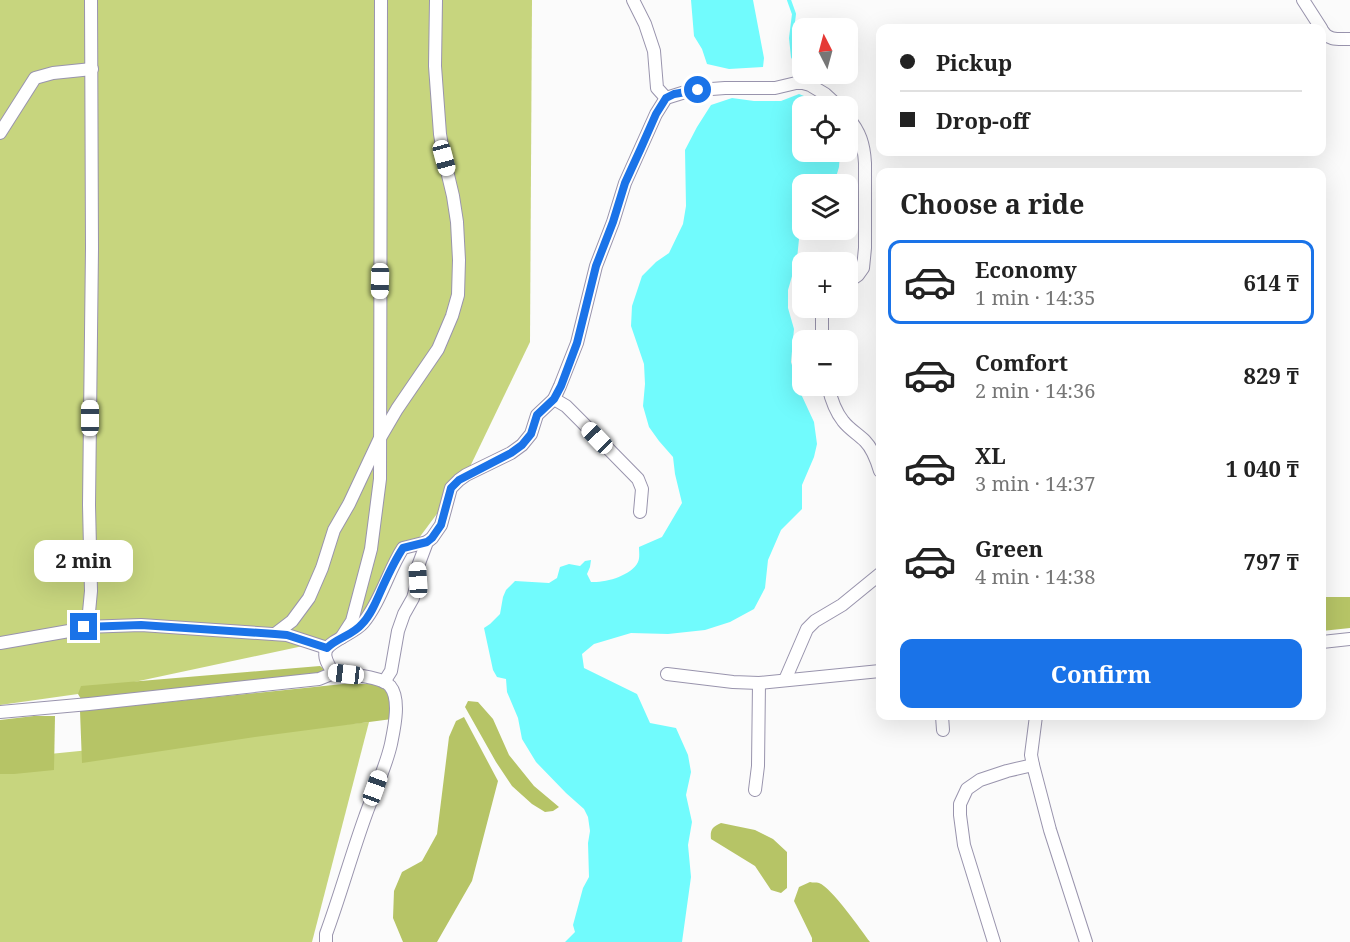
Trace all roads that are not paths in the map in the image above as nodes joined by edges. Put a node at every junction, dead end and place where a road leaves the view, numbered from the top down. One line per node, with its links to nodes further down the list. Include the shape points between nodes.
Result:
1 (91, 0): 9 (street)
2 (381, 0): 17 (street)
3 (435, 0): 17 (street, via 440,134 457,222 458,295 438,349)
4 (633, 0): 11 (street, via 654,51 657,88)
5 (1303, 0): 6 (street)
6 (1318, 24)
7 (1326, 35): 8 (street)
8 (1350, 39)
9 (92, 69): 13 (street, via 34,78); 22 (street, via 91,591)
10 (827, 96): 11 (street, via 810,85 796,82 775,88 698,90)
11 (666, 98): 16 (street, via 625,183 596,266 577,343)
12 (858, 132): 14 (street, via 865,151 865,248 863,268)
13 (0, 133)
14 (858, 275)
15 (831, 396): 18 (street, via 842,420 853,432)
16 (554, 399): 19 (street, via 566,406 638,479 642,489); 20 (street, via 537,415 531,434 522,445 451,488 441,525)
17 (380, 438): 23 (street, via 334,530 309,598 292,621); 24 (street, via 380,479 371,549 352,621)
18 (876, 445)
19 (640, 512)
20 (427, 542): 24 (street, via 403,548 362,624); 33 (street, via 413,598 398,631 392,671)
21 (876, 577): 32 (street, via 807,629)
22 (84, 627): 23 (street, via 141,625); 27 (street)
23 (275, 634): 28 (street)
24 (341, 638): 28 (street)
25 (1350, 639): 26 (street)
26 (1326, 642)
27 (0, 643)
28 (327, 648): 30 (street, via 325,655)
29 (876, 671): 32 (street)
30 (333, 672): 33 (street); 35 (street, via 319,679)
31 (667, 674): 34 (street)
32 (785, 680): 34 (street)
33 (384, 682): 41 (street, via 390,685 395,698 391,746)
34 (759, 683): 40 (street)
35 (0, 712)
36 (942, 720): 38 (street)
37 (1036, 720): 39 (street)
38 (943, 730)
39 (1033, 765): 42 (street, via 980,780 967,789 960,804 964,845); 43 (street)
40 (755, 790)
41 (326, 942)
42 (994, 942)
43 (1086, 942)

